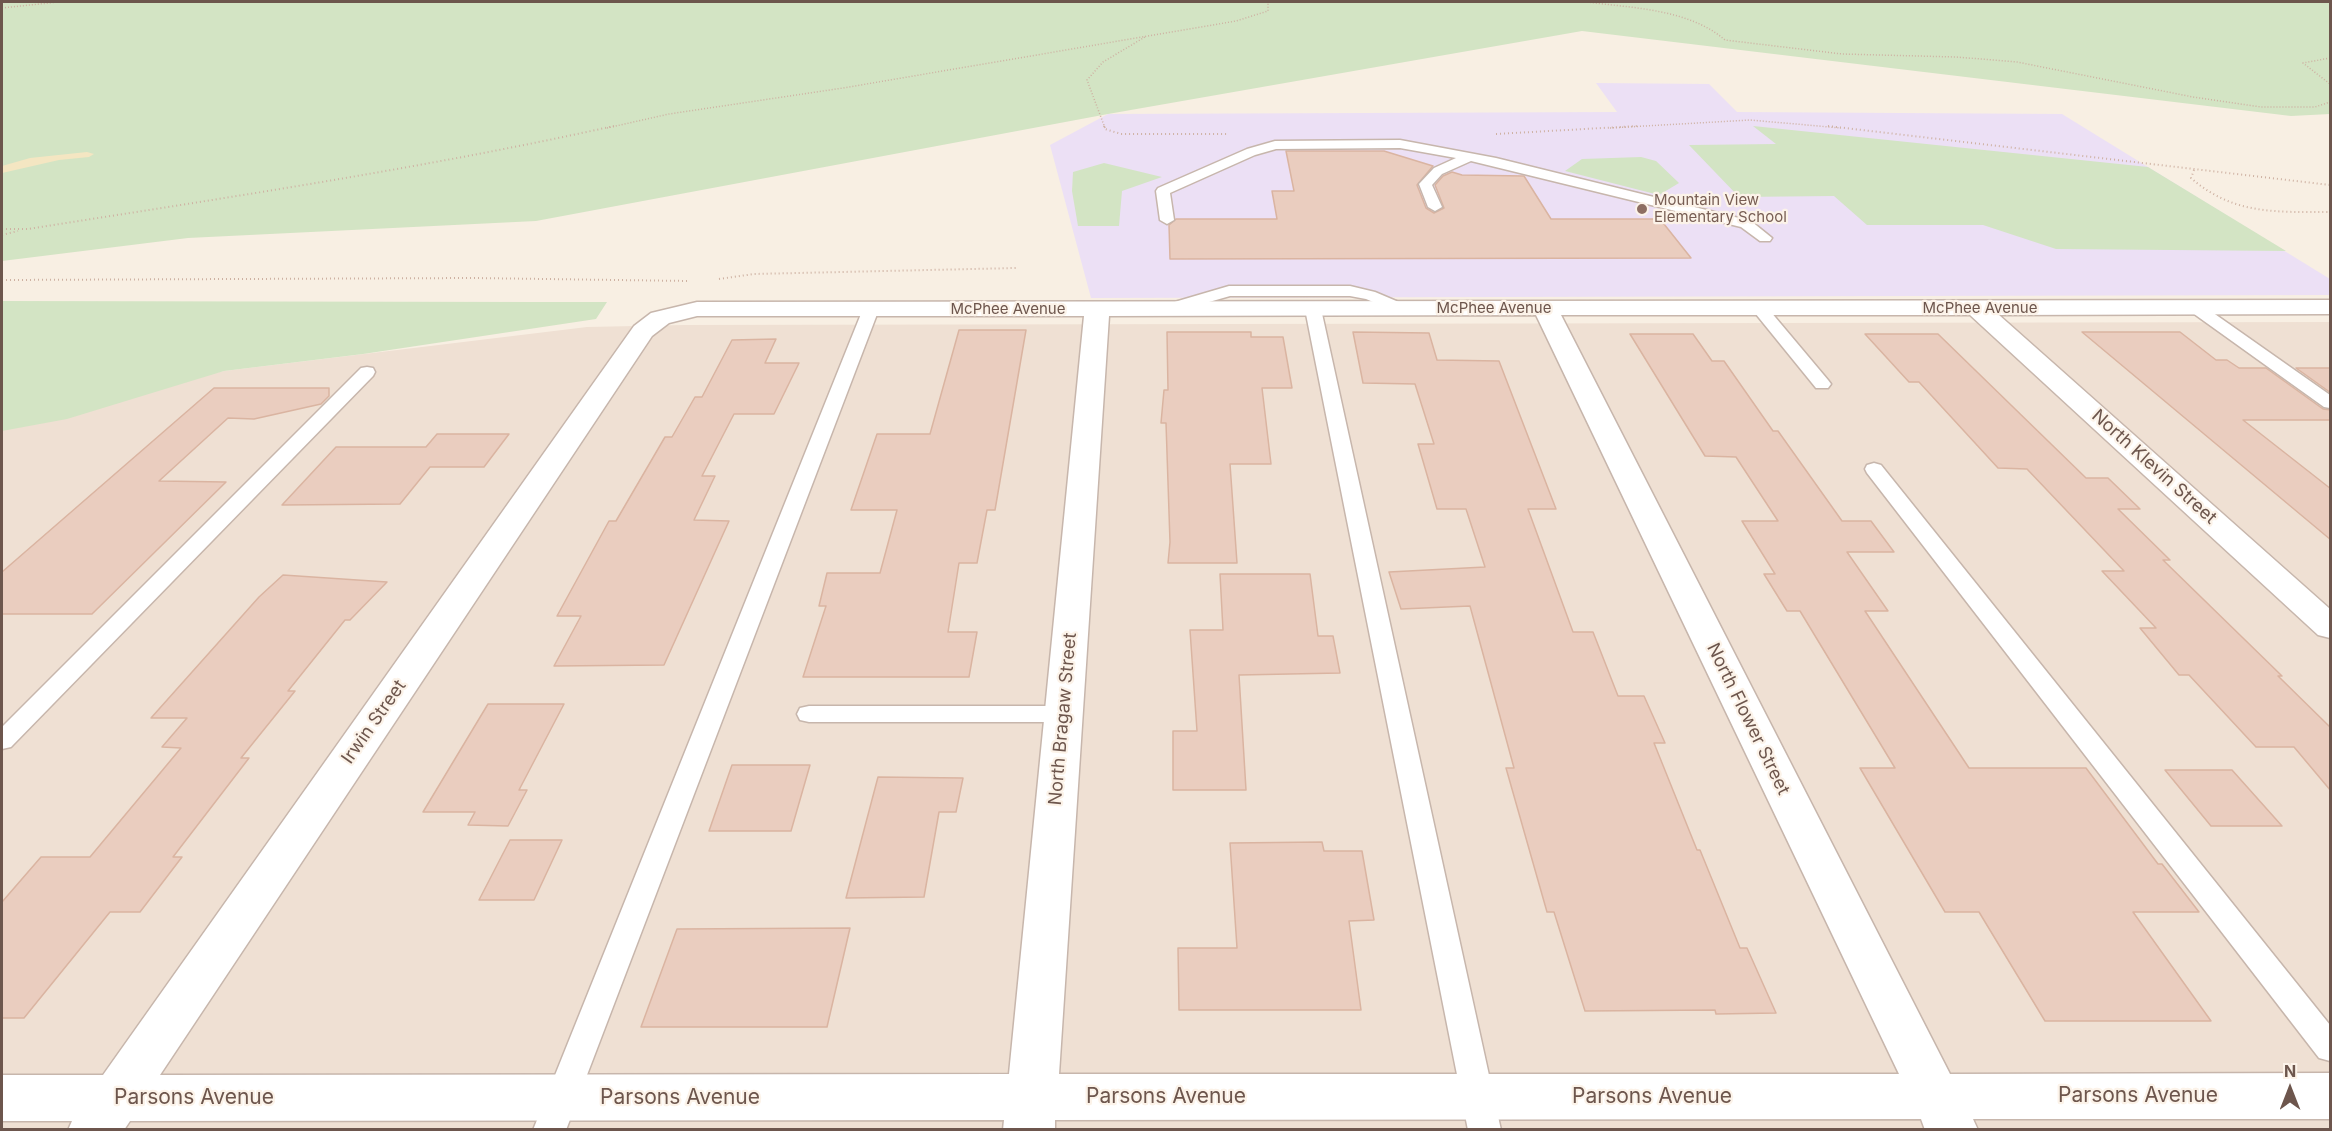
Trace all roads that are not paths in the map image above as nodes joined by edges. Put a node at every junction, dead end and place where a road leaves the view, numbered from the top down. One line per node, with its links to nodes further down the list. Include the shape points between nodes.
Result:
1 (1468, 157): 2 (lane, via 1438,171 1425,184); 3 (lane, via 1400,144 1275,145 1163,191); 4 (lane, via 1746,224)
2 (1436, 207)
3 (1167, 220)
4 (1765, 238)
5 (2331, 307): 9 (street, McPhee Avenue)
6 (1545, 308): 7 (street, McPhee Avenue); 14 (street, McPhee Avenue); 29 (street, North Flower Street)
7 (1759, 308): 8 (street, McPhee Avenue); 17 (lane)
8 (1977, 308): 9 (street, McPhee Avenue); 20 (street, North Klevin Street)
9 (2196, 308): 18 (lane)
10 (871, 309): 11 (street, McPhee Avenue); 15 (street, McPhee Avenue, via 697,309); 31 (lane)
11 (1097, 309): 12 (street, McPhee Avenue); 22 (street, North Bragaw Street)
12 (1167, 309): 13 (street, McPhee Avenue); 14 (lane, via 1229,291 1350,291)
13 (1313, 309): 14 (street, McPhee Avenue); 28 (lane)
14 (1402, 309)
15 (660, 318): 30 (street, Irwin Street, via 643,331)
16 (367, 372): 23 (lane)
17 (1822, 384)
18 (2331, 403)
19 (1874, 469): 24 (lane)
20 (2331, 627)
21 (809, 714): 22 (lane)
22 (1063, 714): 27 (street, North Bragaw Street)
23 (2, 741)
24 (2331, 1048)
25 (2331, 1096): 29 (street, Parsons Avenue)
26 (2, 1098): 30 (street, Parsons Avenue)
27 (1030, 1113): 28 (street, Parsons Avenue); 31 (street, Parsons Avenue)
28 (1482, 1113): 29 (street, Parsons Avenue)
29 (1943, 1113)
30 (104, 1114): 31 (street, Parsons Avenue)
31 (555, 1114)

